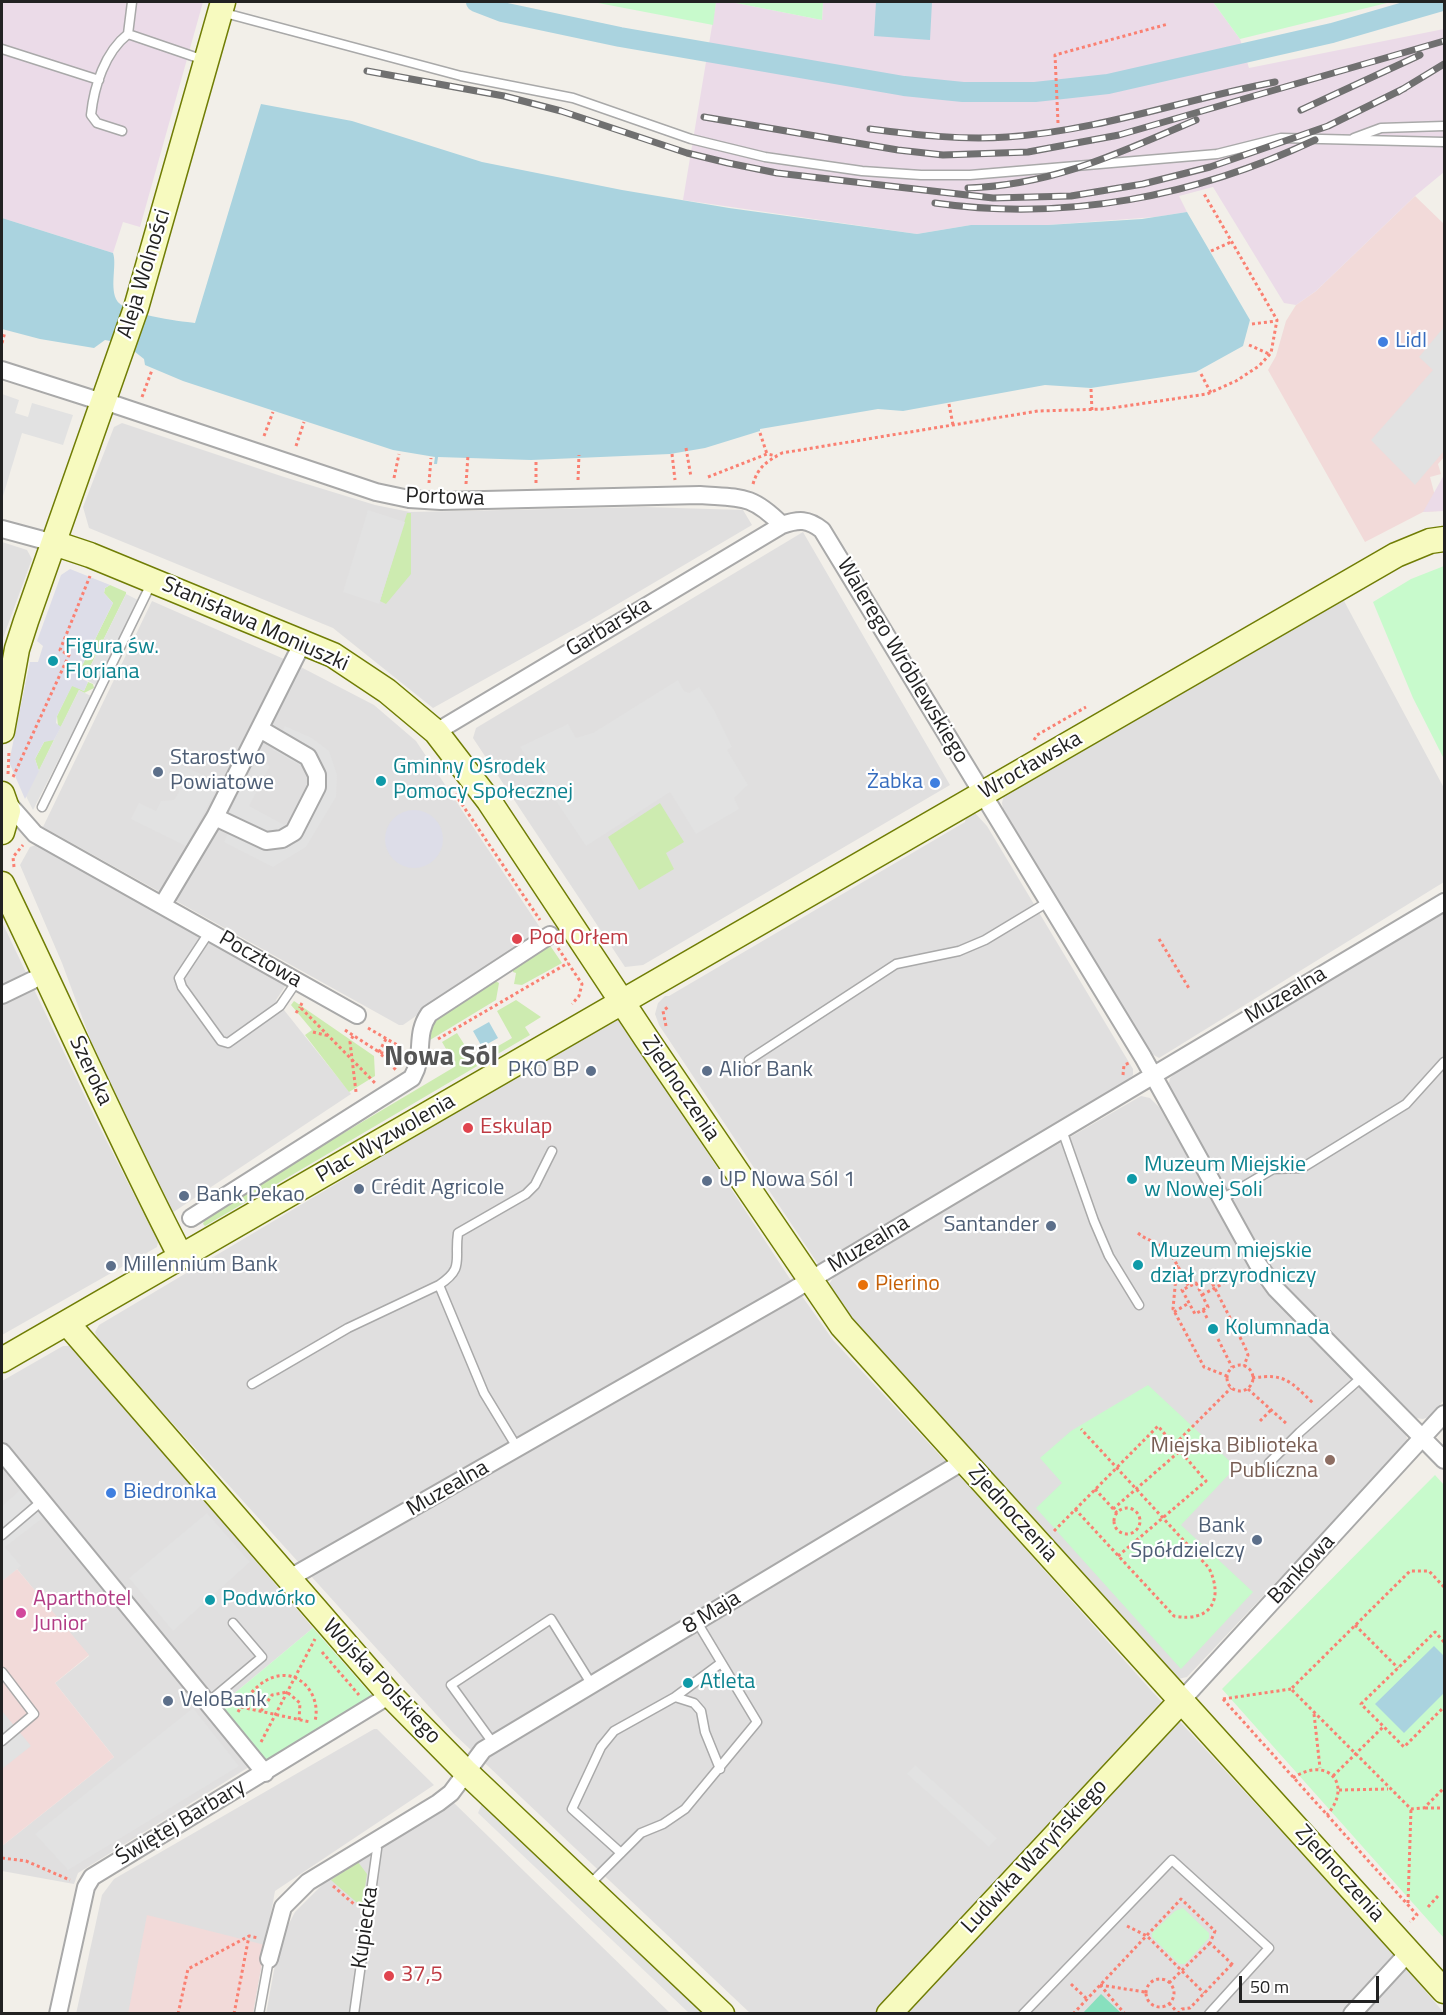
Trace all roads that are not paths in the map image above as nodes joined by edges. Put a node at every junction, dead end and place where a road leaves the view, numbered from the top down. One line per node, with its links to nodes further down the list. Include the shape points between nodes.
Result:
1 (132, 2): 3 (lane)
2 (222, 7): 5 (street, Aleja Wolności); 9 (lane, via 461,76 573,98 691,139 765,157 862,171 970,175 1217,154 1281,138)
3 (128, 34): 5 (lane); 6 (lane, via 113,45)
4 (2, 49): 6 (lane)
5 (208, 61): 17 (street, Aleja Wolności, via 122,349)
6 (99, 80): 8 (lane, via 92,115 97,123)
7 (1444, 126): 9 (lane, via 1381,128)
8 (122, 131)
9 (1348, 140): 10 (lane)
10 (1444, 142)
11 (2, 369): 12 (street)
12 (96, 400)
13 (113, 404): 14 (street, Portowa, via 376,492 409,499 700,495 749,500 762,505)
14 (782, 525): 24 (street, Garbarska); 26 (street, Walerego Wróblewskiego, via 811,521 822,530)
15 (2, 529): 17 (street)
16 (1444, 539): 26 (street, Wrocławska, via 1396,555)
17 (54, 543): 18 (street, Stanisława Moniuszki); 20 (street, Aleja Wolności)
18 (153, 580): 19 (street, Stanisława Moniuszki); 27 (lane)
19 (303, 642): 22 (street); 24 (street, Stanisława Moniuszki, via 350,664)
20 (17, 649): 21 (street); 23 (street)
21 (2, 681)
22 (260, 729): 28 (street); 28 (street, via 308,757 317,775 317,787 294,832 267,841)
23 (2, 731)
24 (436, 732): 41 (street, Stanisława Moniuszki, via 489,801)
25 (6, 793): 29 (street, via 7,821); 30 (street, Pocztowa)
26 (982, 794): 33 (street, Walerego Wróblewskiego); 41 (street, Wrocławska)
27 (42, 807)
28 (214, 817): 35 (street)
29 (2, 832)
30 (35, 834): 31 (street); 35 (street, Pocztowa)
31 (2, 837)
32 (2, 884): 50 (street, Szeroka, via 90,1076)
33 (1048, 902): 43 (lane, via 959,951 896,964); 45 (street, Walerego Wróblewskiego)
34 (1444, 902): 45 (street, Muzealna)
35 (163, 904): 36 (street, Pocztowa)
36 (210, 931): 39 (street, Pocztowa); 39 (lane, via 179,978 221,1041 228,1043 280,1006)
37 (550, 935): 49 (street, via 429,1014 423,1023 420,1063 412,1078)
38 (33, 980): 40 (street)
39 (297, 981): 42 (street, Pocztowa)
40 (2, 995)
41 (622, 1003): 50 (street, Plac Wyzwolenia); 51 (street, Zjednoczenia)
42 (357, 1015)
43 (749, 1060)
44 (1444, 1062): 48 (lane, via 1406,1104 1302,1168 1273,1169)
45 (1154, 1076): 46 (street, Muzealna); 48 (street, Walerego Wróblewskiego)
46 (1062, 1130): 51 (street, Muzealna); 53 (lane, via 1109,1256)
47 (552, 1151): 52 (lane, via 536,1185 526,1194 459,1233 459,1262 454,1275)
48 (1222, 1198): 56 (street, Walerego Wróblewskiego, via 1257,1263 1276,1289)
49 (191, 1218)
50 (181, 1257): 54 (street, Plac Wyzwolenia)
51 (809, 1280): 60 (street, Muzealna); 63 (street, Zjednoczenia, via 842,1326)
52 (439, 1286): 57 (lane, via 348,1328); 60 (lane, via 484,1393)
53 (1138, 1305)
54 (66, 1323): 55 (street, Plac Wyzwolenia); 67 (street, Wojska Polskiego)
55 (2, 1360)
56 (1362, 1377): 59 (street, Walerego Wróblewskiego); 64 (lane)
57 (252, 1384)
58 (1444, 1414): 59 (street, Bankowa)
59 (1423, 1438): 62 (street, Walerego Wróblewskiego); 75 (street, Bankowa)
60 (518, 1449): 67 (street, Muzealna)
61 (2, 1452): 65 (street)
62 (1444, 1460)
63 (964, 1461): 68 (street, 8 Maja); 75 (street, Zjednoczenia)
64 (1269, 1463)
65 (42, 1501): 66 (lane); 76 (street)
66 (2, 1535)
67 (288, 1580): 73 (street, Wojska Polskiego)
68 (697, 1622): 70 (lane); 72 (street, 8 Maja)
69 (233, 1623): 76 (lane, via 262,1657)
70 (721, 1663): 74 (lane); 79 (lane, via 757,1722)
71 (2, 1672): 77 (lane, via 34,1714)
72 (592, 1685): 78 (street, 8 Maja); 78 (lane, via 551,1619 451,1685)
73 (390, 1695): 80 (street, Wojska Polskiego); 81 (street, Świętej Barbary)
74 (675, 1697): 79 (lane, via 694,1703 701,1711); 83 (lane, via 614,1731 601,1747 572,1809)
75 (1181, 1701): 85 (street, Zjednoczenia); 92 (street, Ludwika Waryńskiego)
76 (207, 1703): 81 (street)
77 (2, 1741)
78 (493, 1743): 80 (street, 8 Maja)
79 (720, 1769): 83 (lane, via 685,1809 641,1833)
80 (465, 1771): 82 (street, Kupiecka, via 451,1793); 84 (street, Wojska Polskiego)
81 (265, 1773): 88 (street, Świętej Barbary, via 99,1872 86,1887)
82 (375, 1843): 86 (street, Kupiecka, via 308,1882 283,1907); 90 (lane, Kupiecka)
83 (621, 1853): 84 (lane)
84 (587, 1887): 91 (street, Wojska Polskiego)
85 (1409, 1952): 87 (street, Zjednoczenia); 95 (street)
86 (269, 1959): 89 (lane, Kupiecka)
87 (1444, 1991)
88 (58, 2013)
89 (259, 2013)
90 (354, 2013)
91 (722, 2013)
92 (889, 2013)
93 (1023, 2013): 94 (lane, via 1172,1860 1269,1948)
94 (1209, 2013)
95 (1352, 2013)

